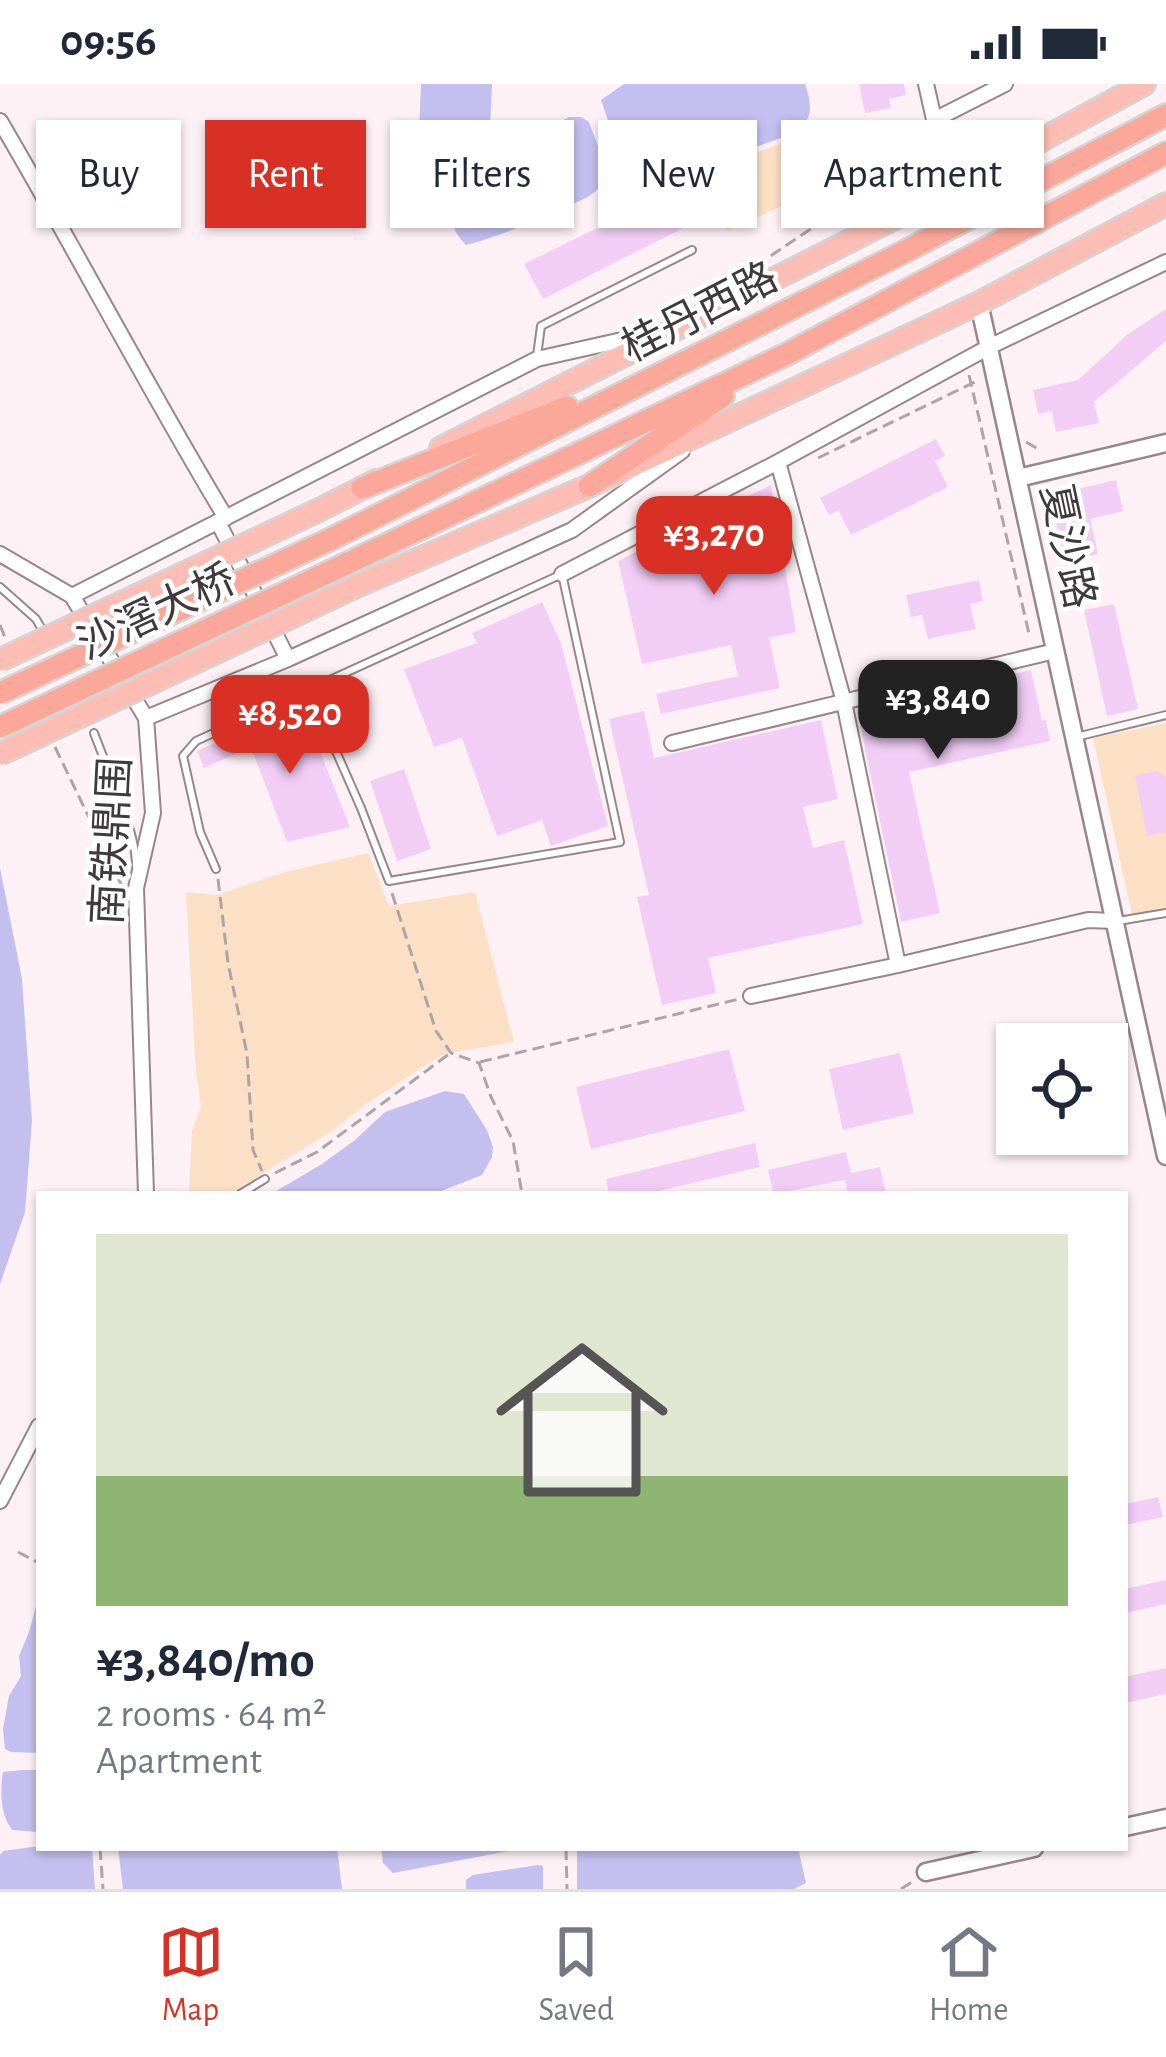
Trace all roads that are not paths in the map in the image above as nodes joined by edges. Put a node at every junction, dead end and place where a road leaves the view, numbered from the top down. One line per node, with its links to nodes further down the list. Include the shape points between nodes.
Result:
1 (926, 84): 6 (street)
2 (1005, 84): 6 (street)
3 (1136, 88): 4 (main road); 8 (main road, 沙滘大桥)
4 (1166, 93)
5 (1166, 115): 17 (highway, 桂丹西路)
6 (934, 120)
7 (0, 121): 26 (street)
8 (1044, 132)
9 (1166, 153): 18 (highway, 桂丹西路)
10 (1165, 205): 14 (main road, 沙滘大桥)
11 (858, 228): 15 (main road, 沙滘大桥)
12 (692, 250): 19 (lane, via 541,326)
13 (1166, 262): 16 (street)
14 (980, 303): 16 (street, 夏沙路); 20 (main road, 沙滘大桥)
15 (678, 328): 19 (street); 25 (main road, 沙滘大桥)
16 (989, 347): 22 (street); 23 (street, 夏沙路)
17 (701, 353): 25 (highway); 27 (highway, 桂丹西路)
18 (787, 354): 24 (highway); 29 (highway, 桂丹西路)
19 (537, 359): 26 (street)
20 (717, 426): 24 (main road, 沙滘大桥); 36 (street, via 572,530)
21 (1166, 443): 23 (street)
22 (778, 462): 30 (street); 40 (street)
23 (1018, 478): 35 (street, 夏沙路)
24 (589, 486): 48 (main road, 沙滘大桥, bridge)
25 (362, 488): 34 (main road, 沙滘大桥, bridge)
26 (222, 520): 32 (street); 36 (street)
27 (329, 540): 39 (highway, 沙滘大桥, bridge)
28 (0, 554): 32 (street, 南铁鼎围)
29 (344, 566): 44 (highway, 沙滘大桥, bridge)
30 (562, 574): 38 (lane); 38 (lane, via 620,842 388,881)
31 (0, 586): 33 (lane)
32 (72, 596): 43 (street, 南铁鼎围)
33 (43, 631)
34 (3, 651)
35 (1055, 651): 40 (street); 46 (street, 夏沙路)
36 (288, 659): 37 (street)
37 (255, 673): 41 (lane); 43 (street)
38 (309, 690): 41 (lane)
39 (0, 693)
40 (844, 702): 47 (street); 53 (street)
41 (270, 707): 49 (lane, via 196,741 183,756)
42 (1166, 715): 46 (lane)
43 (146, 718): 50 (street, 南铁鼎围, via 154,812)
44 (0, 727)
45 (94, 733): 50 (lane, via 136,855)
46 (1074, 737): 52 (street, 夏沙路)
47 (672, 743)
48 (0, 754)
49 (216, 868)
50 (136, 888): 57 (street, 南铁鼎围)
51 (1166, 913): 52 (lane)
52 (1114, 921): 53 (street, via 1088,920); 55 (street, 夏沙路)
53 (898, 965): 54 (street)
54 (751, 996)
55 (1166, 1156)
56 (265, 1179): 58 (lane)
57 (146, 1191)
58 (245, 1191)
59 (36, 1432): 60 (street)
60 (0, 1501)
61 (1166, 1818): 62 (street)
62 (1128, 1826)
63 (1020, 1851): 64 (street)
64 (926, 1872)

